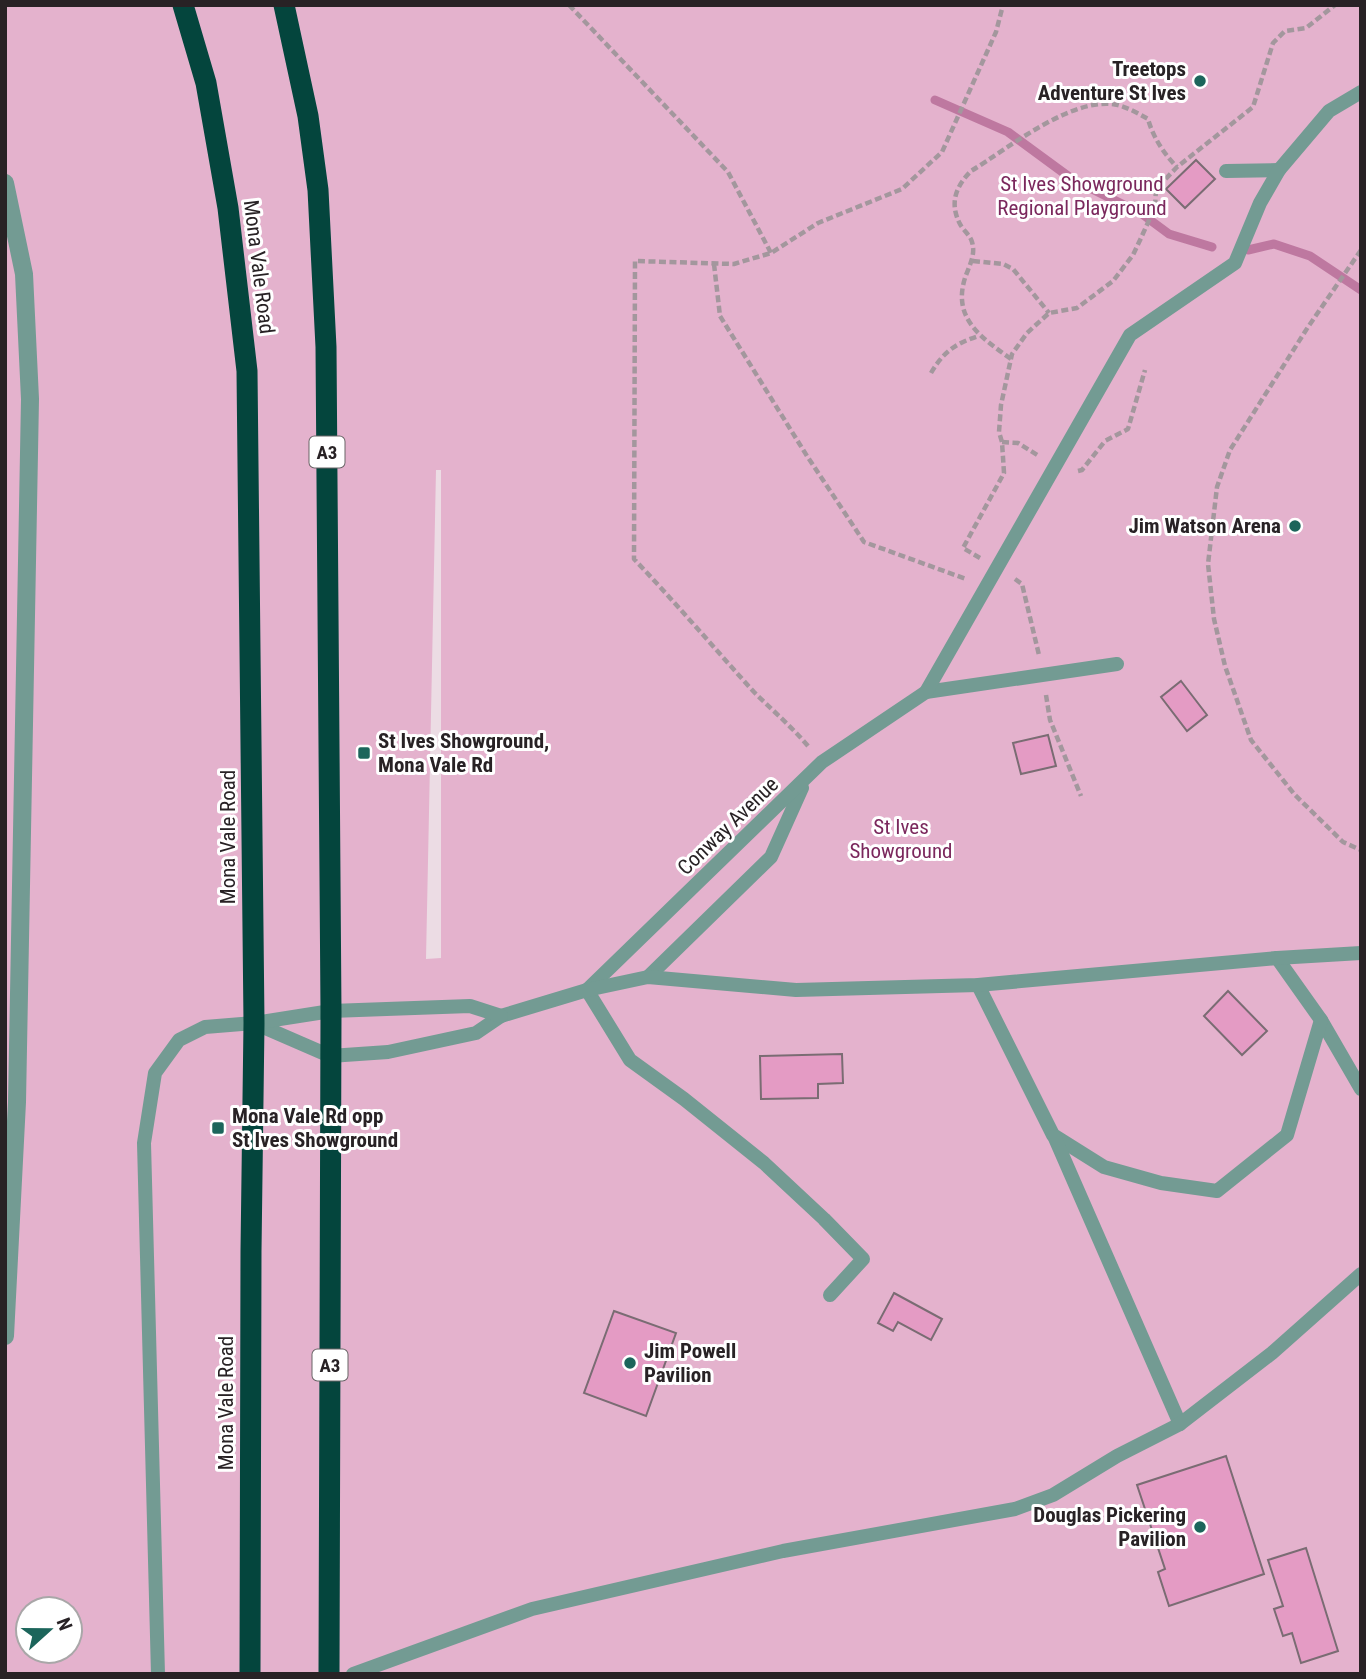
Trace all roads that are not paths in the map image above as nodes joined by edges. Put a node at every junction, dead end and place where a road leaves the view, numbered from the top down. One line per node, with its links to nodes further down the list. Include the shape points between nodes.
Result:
1 (183, 5): 18 (highway, Mona Vale Road, via 206,83 228,208 247,371)
2 (284, 5): 15 (highway, A3, via 308,116 318,190 326,347)
3 (1361, 92): 4 (lane, Conway Avenue, via 1329,111)
4 (1279, 170): 5 (lane); 8 (lane, Conway Avenue, via 1235,264 1130,335)
5 (1226, 171)
6 (5, 183): 21 (street, via 24,274 30,399)
7 (1117, 664): 8 (lane)
8 (926, 692): 9 (lane, Conway Avenue, via 822,762)
9 (805, 781): 12 (lane, via 771,857); 14 (lane, Conway Avenue)
10 (1361, 953): 11 (lane)
11 (1277, 958): 13 (lane); 17 (lane)
12 (648, 976): 13 (lane, via 796,990); 14 (lane)
13 (978, 985): 22 (lane)
14 (587, 990): 16 (lane); 24 (lane, via 630,1060 764,1163 863,1259)
15 (331, 1011): 16 (lane, via 470,1006); 18 (lane); 19 (highway, A3)
16 (501, 1016): 19 (lane, via 476,1033 388,1052)
17 (1321, 1020): 20 (lane); 22 (lane, via 1287,1135 1217,1191 1161,1183 1104,1167)
18 (254, 1023): 19 (lane); 27 (lane, via 205,1027 179,1040 155,1073 144,1143); 28 (highway, Mona Vale Road)
19 (330, 1056): 29 (highway, A3)
20 (1361, 1089)
21 (11, 1102): 25 (street)
22 (1054, 1135): 26 (lane)
23 (1361, 1273): 26 (lane, via 1272,1353)
24 (830, 1295)
25 (5, 1336)
26 (1180, 1424): 30 (lane, via 1053,1495 1015,1509 783,1551 532,1609)
27 (158, 1674)
28 (250, 1674)
29 (330, 1674)
30 (353, 1674)

